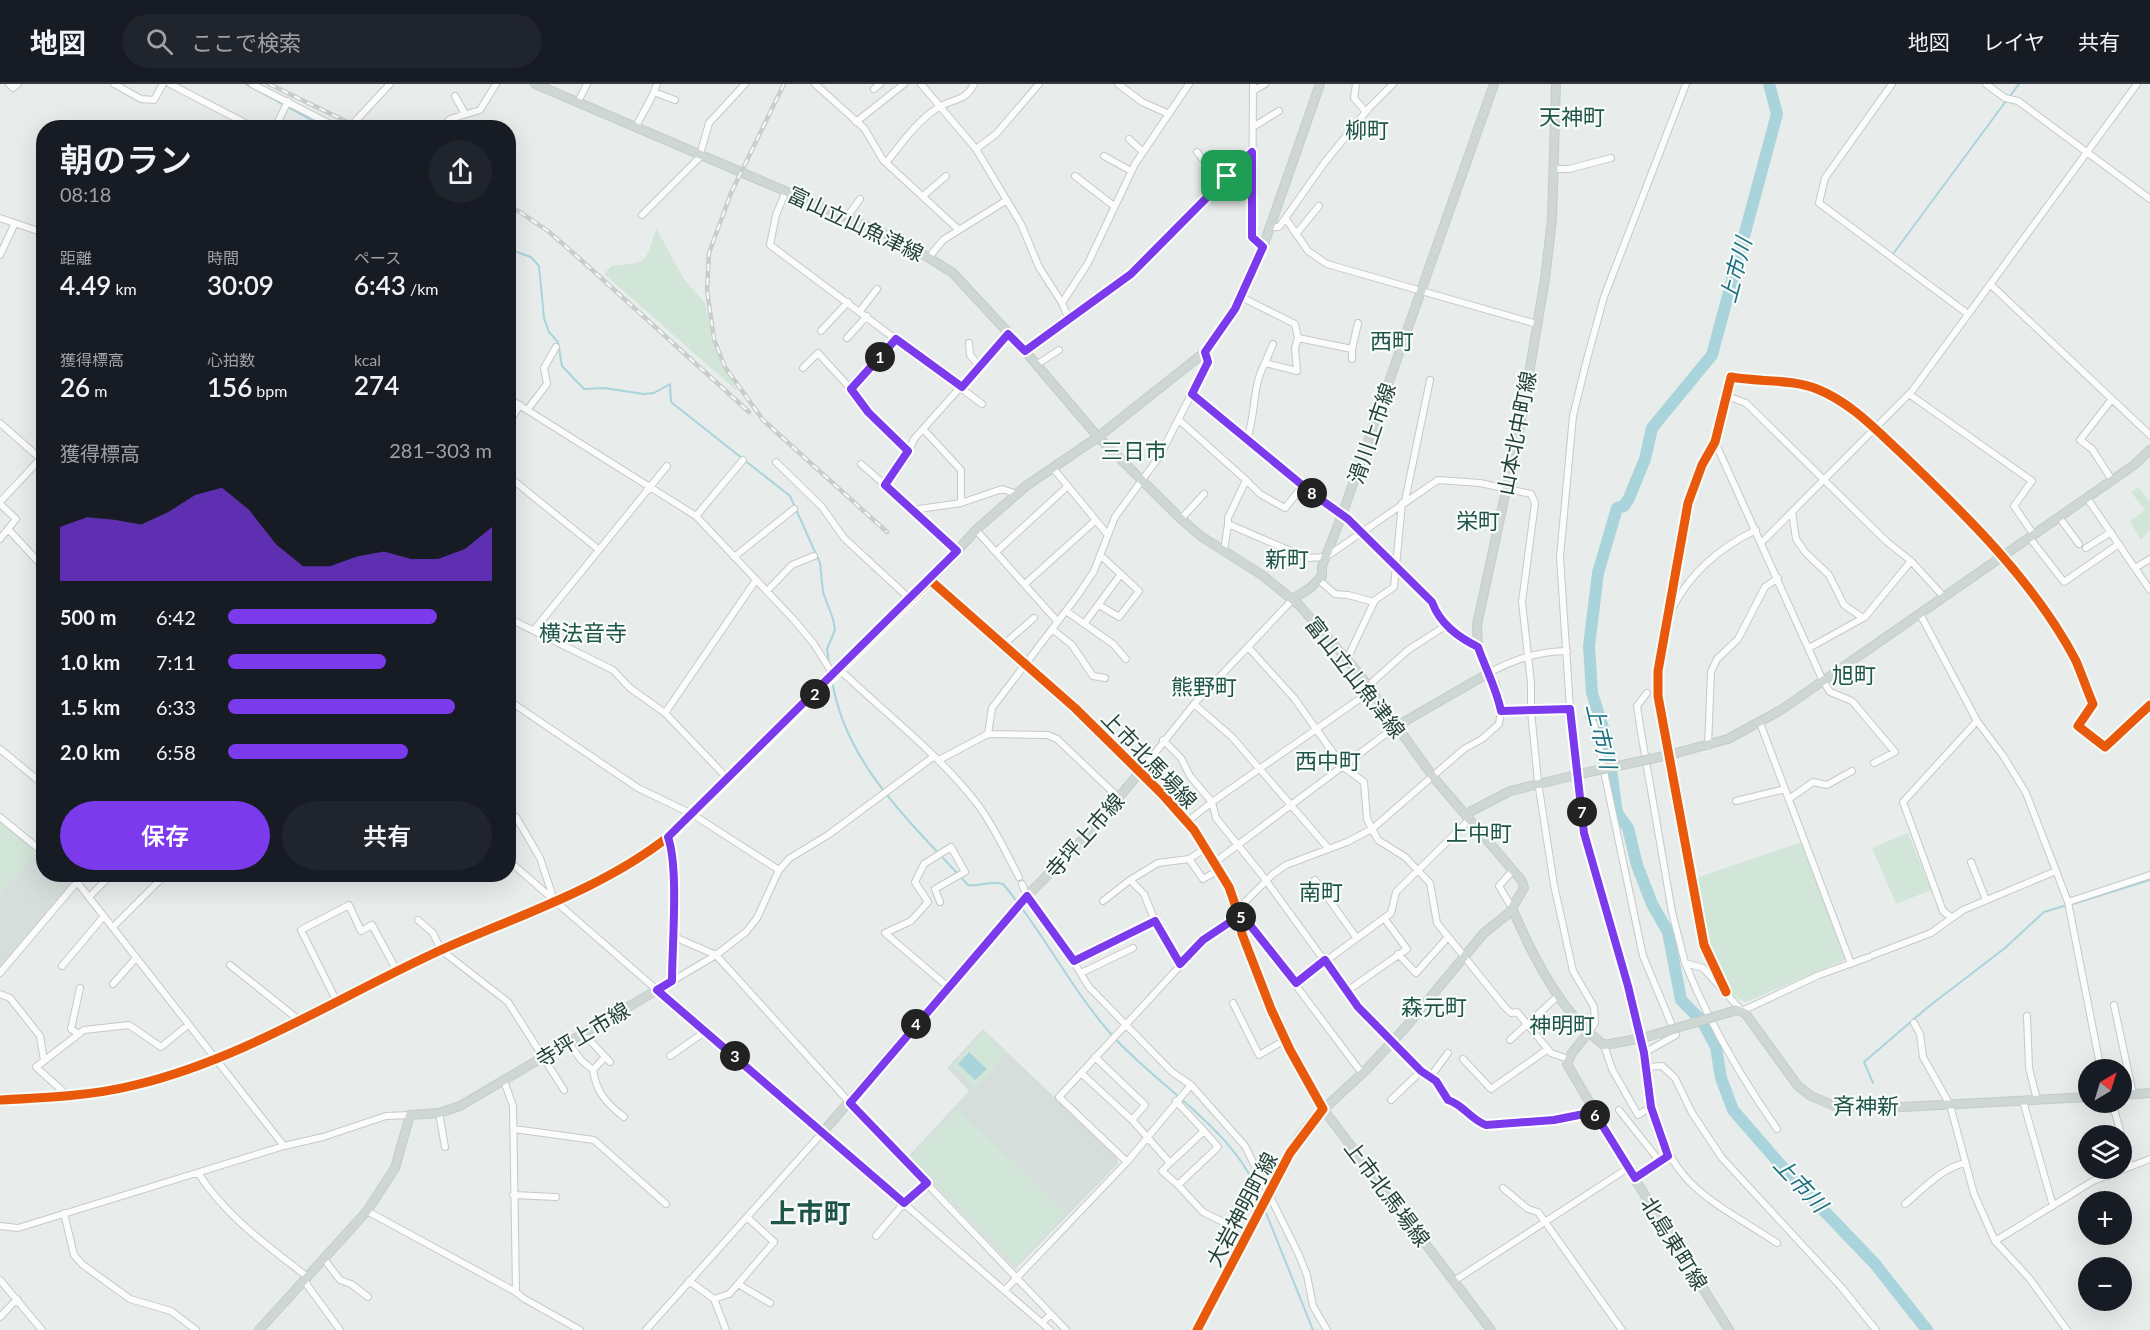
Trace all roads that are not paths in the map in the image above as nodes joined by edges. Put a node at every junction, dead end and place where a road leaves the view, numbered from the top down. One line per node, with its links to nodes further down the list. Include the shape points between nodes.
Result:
1 (9, 84): 2 (street, via 13,88)
2 (18, 84)
3 (114, 84): 4 (street, via 141,99 154,100)
4 (163, 84)
5 (170, 84): 41 (street)
6 (252, 84): 34 (street)
7 (390, 84): 44 (street)
8 (496, 84): 39 (street, via 480,110)
9 (535, 84): 35 (main road, 富山立山魚津線)
10 (587, 84): 35 (street)
11 (657, 84): 31 (street)
12 (745, 84): 56 (street, via 710,123)
13 (815, 84): 46 (street)
14 (904, 84): 46 (street)
15 (921, 84): 36 (street)
16 (974, 84): 36 (street, via 966,96)
17 (1039, 84): 50 (street, via 996,134)
18 (1118, 84): 40 (street, via 1142,102)
19 (1188, 84): 40 (street)
20 (1265, 84): 30 (street)
21 (1320, 84): 78 (main road)
22 (1356, 84): 38 (street, via 1354,98)
23 (1393, 84): 38 (street)
24 (1494, 84): 87 (main road, 滑川上市線)
25 (1556, 84): 61 (main road, 山本北中町線)
26 (1892, 84): 92 (street, via 1825,178 1820,203)
27 (1986, 84): 54 (street, via 2005,98 2018,101)
28 (2137, 84): 54 (street)
29 (1683, 85): 219 (street, via 1604,297 1573,416 1560,557)
30 (1253, 88): 48 (street)
31 (654, 92): 33 (street); 47 (street)
32 (455, 96): 39 (street)
33 (675, 100)
34 (288, 101): 42 (street); 43 (street)
35 (579, 102): 47 (main road, 富山立山魚津線)
36 (940, 106): 50 (street); 59 (street)
37 (1279, 111): 48 (street)
38 (1366, 112): 76 (street, via 1324,162)
39 (465, 114): 45 (street)
40 (1169, 114): 51 (street)
41 (240, 120)
42 (279, 120)
43 (323, 120)
44 (356, 120)
45 (449, 120)
46 (856, 122): 59 (street, via 868,133 875,151)
47 (636, 127): 56 (main road, 富山立山魚津線)
48 (1253, 127): 53 (street)
49 (1129, 139): 51 (street)
50 (976, 149): 70 (street)
51 (1143, 152): 62 (street)
52 (1197, 152): 65 (street)
53 (1252, 152): 60 (street); 82 (street, via 1252,237)
54 (2087, 153): 69 (street); 85 (street)
55 (1223, 154): 60 (street)
56 (701, 155): 66 (main road, 富山立山魚津線); 73 (street)
57 (1104, 156): 62 (street)
58 (1611, 158): 61 (street)
59 (886, 163): 67 (street)
60 (1234, 169): 65 (street)
61 (1553, 169): 96 (main road, 山本北中町線, via 1552,219)
62 (1131, 171): 71 (street)
63 (946, 176): 67 (street)
64 (1075, 176): 71 (street)
65 (1221, 182): 94 (street, via 1131,274)
66 (786, 191): 74 (main road, 富山立山魚津線); 89 (street, via 770,245)
67 (923, 196): 80 (street)
68 (860, 199): 74 (street)
69 (2150, 199)
70 (1007, 200): 80 (street); 90 (street, via 1039,267)
71 (1114, 206): 90 (street, via 1088,263)
72 (1319, 206): 81 (street)
73 (642, 215)
74 (847, 217): 84 (main road, 富山立山魚津線)
75 (0, 218): 77 (street)
76 (1286, 219): 78 (street, via 1279,227); 81 (street)
77 (15, 223): 79 (street); 83 (street)
78 (1269, 227): 82 (main road)
79 (36, 230)
80 (959, 230): 84 (street, via 943,240)
81 (1296, 234): 87 (street, via 1308,251 1327,264)
82 (1263, 247): 88 (main road)
83 (0, 255)
84 (930, 256): 98 (main road, 富山立山魚津線, via 953,273)
85 (1990, 284): 92 (street); 120 (street)
86 (877, 289): 91 (street)
87 (1421, 290): 96 (street); 161 (main road, 滑川上市線)
88 (1241, 297): 100 (street, via 1295,324); 108 (main road)
89 (848, 302): 91 (street); 97 (street)
90 (1062, 303): 94 (street)
91 (860, 311): 93 (street)
92 (1968, 314): 118 (street)
93 (867, 316): 99 (street); 101 (street)
94 (1069, 319): 107 (street)
95 (1358, 323): 105 (street)
96 (1537, 324): 151 (main road, 山本北中町線)
97 (821, 331)
98 (1008, 334): 107 (main road, 富山立山魚津線); 112 (street)
99 (847, 338)
100 (1298, 338): 105 (street); 110 (street, via 1297,371)
101 (896, 339): 115 (street); 116 (street)
102 (969, 343): 112 (street, via 969,356)
103 (1273, 344): 110 (street)
104 (556, 347): 124 (street, via 544,368 547,384)
105 (1352, 349): 109 (street)
106 (1059, 350): 111 (street)
107 (1025, 351): 111 (main road, 富山立山魚津線)
108 (1205, 352): 117 (street, via 1208,362); 130 (main road)
109 (1352, 358)
110 (1265, 363): 131 (street, via 1258,375)
111 (1036, 365): 130 (main road, 富山立山魚津線)
112 (980, 367): 115 (street)
113 (803, 368): 116 (street, via 818,353)
114 (1430, 380): 155 (street)
115 (962, 387): 122 (street); 127 (street)
116 (851, 389): 134 (street, via 868,412)
117 (1192, 394): 125 (street); 131 (street)
118 (1909, 394): 128 (street); 173 (street, via 2032,481 2014,506)
119 (1727, 396): 128 (street, via 1731,377 1815,388); 132 (street); 143 (street, via 1746,403)
120 (2112, 399): 129 (street); 144 (street, via 2080,440 2092,449)
121 (518, 404): 123 (street); 124 (street)
122 (982, 405)
123 (516, 408)
124 (527, 410): 147 (street)
125 (1179, 420): 142 (street); 146 (street)
126 (0, 423): 135 (street)
127 (923, 429): 134 (street); 157 (street, via 962,470)
128 (1876, 429): 143 (street); 185 (street, via 1957,506)
129 (2150, 435)
130 (1098, 437): 141 (main road); 146 (main road, 富山立山魚津線)
131 (1246, 439): 150 (street)
132 (1715, 442): 169 (street); 205 (street, via 1688,503)
133 (2150, 450): 144 (main road)
134 (908, 451): 148 (street)
135 (36, 453)
136 (743, 460): 162 (street)
137 (776, 462): 201 (street, via 822,507 844,538)
138 (36, 464): 156 (street)
139 (861, 464): 148 (street)
140 (667, 466): 147 (street)
141 (1053, 468): 149 (street); 152 (main road)
142 (1246, 480): 150 (street, via 1260,494 1285,508); 166 (street)
143 (1824, 480): 159 (street); 188 (street)
144 (2112, 480): 154 (main road)
145 (516, 482): 177 (street)
146 (1141, 482): 164 (main road, 富山立山魚津線); 172 (street, via 1119,510)
147 (649, 485): 162 (street); 177 (street)
148 (885, 485): 160 (street)
149 (1068, 486): 165 (street); 180 (street)
150 (1303, 486): 161 (street)
151 (1506, 488): 155 (street, via 1438,480); 217 (main road, 山本北中町線, via 1477,625); 220 (street, via 1532,494 1535,503 1522,602)
152 (1017, 494): 157 (street, via 1002,489); 168 (main road)
153 (1204, 494): 164 (street)
154 (2087, 498): 163 (main road); 171 (street)
155 (1403, 502): 170 (street); 189 (street)
156 (0, 503): 167 (street, via 16,519)
157 (961, 503): 160 (street)
158 (794, 509): 183 (street)
159 (1792, 512): 175 (street); 208 (street, via 1796,539 1829,575 1844,605)
160 (914, 513): 178 (street)
161 (1342, 515): 170 (street); 184 (main road, 滑川上市線)
162 (696, 516): 183 (street)
163 (2059, 517): 171 (street, via 2083,546); 173 (main road)
164 (1181, 519): 179 (main road, 富山立山魚津線)
165 (1096, 520): 172 (street); 196 (street)
166 (1228, 524): 179 (street); 184 (street, via 1307,558)
167 (8, 529): 174 (street); 186 (street)
168 (976, 530): 178 (main road); 180 (street)
169 (1756, 530): 175 (street); 205 (street, via 1706,562 1683,587)
170 (1361, 531): 184 (street); 189 (street)
171 (2111, 532): 176 (street)
172 (1108, 535): 181 (street)
173 (2032, 536): 176 (street, via 2064,582); 185 (main road)
174 (0, 539)
175 (1762, 542): 192 (street)
176 (2119, 544): 190 (street)
177 (598, 549): 214 (street)
178 (957, 551): 194 (main road)
179 (1224, 551): 200 (main road, 富山立山魚津線)
180 (996, 552): 196 (street)
181 (1100, 555): 191 (street); 204 (street, via 1094,571)
182 (814, 556): 198 (street, via 792,565)
183 (734, 557): 193 (street)
184 (1326, 557): 195 (main road, 滑川上市線)
185 (2002, 557): 199 (main road); 233 (street, via 2054,625 2076,662 2093,704 2078,726 2105,747)
186 (36, 559)
187 (2150, 559): 190 (street)
188 (1911, 561): 199 (street); 208 (street)
189 (1396, 568): 202 (street, via 1394,587); 212 (street, via 1432,602)
190 (2135, 568): 197 (street)
191 (1121, 574): 203 (street); 203 (street, via 1139,591 1119,617)
192 (1778, 578): 218 (street); 245 (street, via 1765,587 1738,639 1717,659 1711,672)
193 (756, 580): 198 (street); 237 (street)
194 (930, 580): 201 (street); 215 (main road, 上市北馬場線)
195 (1319, 580): 200 (main road); 202 (street, via 1335,594)
196 (1025, 584): 209 (street)
197 (2150, 590)
198 (767, 591): 226 (street, via 814,644)
199 (1944, 597): 206 (main road)
200 (1293, 599): 216 (street); 222 (main road, 富山立山魚津線)
201 (911, 600): 224 (street)
202 (1374, 602): 222 (street)
203 (1100, 605): 211 (street)
204 (1066, 611): 209 (street); 211 (street)
205 (1669, 614): 247 (street, via 1658,671 1658,696)
206 (1920, 614): 228 (main road); 239 (street)
207 (1034, 618): 215 (street)
208 (1863, 618): 218 (street)
209 (1057, 621): 213 (street)
210 (516, 622): 214 (street)
211 (1084, 624): 221 (street, via 1113,644)
212 (1447, 625): 217 (street, via 1461,639); 229 (street, via 1408,650)
213 (1052, 629): 223 (street); 227 (street, via 1072,645 1093,676)
214 (534, 630): 237 (street, via 613,670 630,688)
215 (1004, 644): 223 (main road, 上市北馬場線)
216 (1248, 647): 231 (street); 242 (street)
217 (1478, 647): 225 (main road, 山本北中町線)
218 (1809, 648): 228 (street)
219 (1567, 651): 220 (street); 234 (street)
220 (1527, 657): 225 (street); 236 (street)
221 (1126, 659)
222 (1347, 659): 229 (main road, 富山立山魚津線)
223 (1026, 665): 243 (street, via 992,708); 253 (main road, 上市北馬場線)
224 (840, 670): 226 (street); 248 (street)
225 (1487, 674): 235 (street, via 1496,684); 241 (main road)
226 (834, 676): 257 (street)
227 (1106, 678)
228 (1823, 681): 240 (main road); 249 (street, via 1830,692 1852,701 1895,752)
229 (1370, 689): 241 (main road, 富山立山魚津線); 242 (street)
230 (1647, 693): 317 (street, via 1637,706 1672,912)
231 (1194, 704): 244 (street); 251 (street, via 1232,737)
232 (516, 705): 265 (street, via 628,782)
233 (2150, 705)
234 (1570, 709): 236 (street); 254 (street)
235 (1501, 711): 236 (street); 256 (street, via 1499,724 1464,749)
236 (1531, 711): 258 (street)
237 (665, 713): 257 (street)
238 (1589, 717): 357 (street, via 1594,724 1643,956 1676,1035)
239 (1977, 721): 283 (street, via 2026,793); 301 (street, via 1903,802 1943,911)
240 (1760, 723): 245 (main road); 259 (street)
241 (1395, 727): 250 (street); 256 (main road, 富山立山魚津線)
242 (1317, 730): 250 (street); 251 (street)
243 (988, 734): 248 (street); 260 (street, via 1034,733 1057,739)
244 (1162, 740): 253 (street); 263 (street)
245 (1708, 746): 247 (main road)
246 (0, 748): 255 (street)
247 (1670, 754): 254 (main road, bridge); 332 (street, via 1704,945)
248 (936, 759): 280 (street, via 790,858); 291 (street, via 979,806)
249 (1874, 763)
250 (1342, 766): 264 (street); 270 (street, via 1364,782 1367,819)
251 (1259, 769): 263 (street); 264 (street)
252 (1851, 771): 261 (street, via 1827,785 1813,782)
253 (1139, 773): 260 (main road, 寺坪上市線); 269 (main road, 上市北馬場線)
254 (1578, 775): 258 (main road); 349 (street, via 1584,833)
255 (36, 777)
256 (1434, 778): 268 (main road, 富山立山魚津線); 270 (street)
257 (728, 779): 265 (street)
258 (1538, 782): 268 (main road, via 1510,791); 347 (street, via 1554,885 1573,971 1594,1007 1594,1023)
259 (1785, 789): 261 (street); 262 (street)
260 (1119, 798): 291 (main road, 寺坪上市線)
261 (1789, 799): 319 (street)
262 (1736, 801)
263 (1212, 802): 269 (street); 272 (street, via 1216,818)
264 (1290, 804): 272 (street); 275 (street)
265 (692, 814): 271 (street); 280 (street)
266 (0, 816): 273 (street)
267 (516, 817): 293 (street, via 540,858)
268 (1468, 817): 281 (street); 282 (main road, 富山立山魚津線)
269 (1187, 822): 274 (main road, 上市北馬場線)
270 (1372, 829): 275 (street); 281 (street, via 1383,845)
271 (668, 837): 293 (street, via 629,864); 306 (street)
272 (1240, 845): 278 (street); 290 (street)
273 (36, 846)
274 (1206, 848): 276 (street); 278 (main road, 上市北馬場線)
275 (1328, 848): 290 (street, via 1286,865)
276 (1189, 859): 278 (street, via 1203,879); 285 (street, via 1158,863)
277 (1971, 862): 294 (street)
278 (1217, 866): 300 (main road, 上市北馬場線)
279 (516, 867): 293 (street)
280 (779, 870): 312 (street, via 747,932)
281 (1419, 870): 302 (street, via 1396,892 1391,914); 308 (street, via 1433,889 1434,917)
282 (1513, 870): 298 (main road, via 1524,888); 298 (street, via 1499,886)
283 (2056, 871): 294 (street); 297 (street)
284 (2150, 875): 297 (street)
285 (1130, 880): 295 (street); 304 (street, via 1144,894)
286 (1315, 880): 307 (street)
287 (77, 882): 292 (street); 323 (street)
288 (104, 882): 292 (street)
289 (158, 882): 305 (street)
290 (1266, 883): 300 (street, via 1245,902); 315 (street)
291 (1027, 896): 316 (street); 328 (main road, 寺坪上市線)
292 (89, 897): 299 (street)
293 (555, 900): 310 (street); 330 (street)
294 (1986, 900): 301 (street)
295 (1103, 901)
296 (940, 902): 328 (street, via 935,889 965,872 951,848 924,864 915,882 928,902 912,921 885,933)
297 (2068, 902): 364 (street)
298 (1512, 908): 313 (main road, 大岩神明町線); 334 (main road, via 1533,954)
299 (104, 916): 305 (street); 321 (street)
300 (1239, 916): 318 (street, via 1203,940); 326 (street); 350 (main road, 上市北馬場線, via 1242,934)
301 (1951, 917): 319 (street, via 1931,933)
302 (1384, 918): 307 (street); 311 (street, via 1407,949)
303 (418, 920): 310 (street, via 433,933)
304 (1155, 921): 316 (street); 318 (street)
305 (113, 927): 314 (street)
306 (672, 936): 312 (street); 325 (street)
307 (1356, 937): 315 (street)
308 (1448, 937): 311 (street, via 1416,973); 313 (street)
309 (1133, 948): 324 (street)
310 (441, 950): 322 (street); 358 (street, via 508,1002)
311 (1398, 954): 331 (street)
312 (717, 955): 325 (street); 384 (street)
313 (1464, 957): 341 (street, via 1504,1006); 352 (main road, 大岩神明町線)
314 (136, 958): 327 (street); 344 (street)
315 (1325, 960): 326 (street); 331 (street)
316 (1074, 961): 324 (street)
317 (1685, 963): 332 (street, via 1704,968); 395 (street, via 1718,1037)
318 (1180, 964): 343 (street)
319 (1851, 964): 338 (street)
320 (230, 965): 340 (street)
321 (62, 966)
322 (397, 970): 335 (street); 335 (street, via 372,925 361,931 349,905 302,930)
323 (0, 973)
324 (1081, 973): 343 (street, via 1089,987)
325 (672, 981): 330 (street)
326 (1296, 983): 369 (street)
327 (113, 984)
328 (948, 987): 384 (main road, 寺坪上市線)
329 (80, 988): 348 (street, via 71,1029)
330 (657, 990): 345 (main road); 346 (main road, 寺坪上市線)
331 (1347, 991): 352 (street)
332 (1726, 992): 338 (street)
333 (0, 994): 365 (street, via 10,998 40,1036)
334 (1559, 995): 341 (street); 347 (main road)
335 (336, 1000): 340 (street)
336 (1233, 1003): 350 (street, via 1258,1055)
337 (2114, 1005): 376 (street)
338 (1739, 1010): 349 (main road, bridge); 385 (main road, via 1798,1086 1822,1102 1855,1107)
339 (2027, 1016): 381 (street, via 2030,1068)
340 (299, 1020): 361 (street)
341 (1529, 1023): 351 (street); 355 (street)
342 (1914, 1023): 385 (street, via 1923,1057)
343 (1126, 1024): 360 (street); 373 (street, via 1172,1072)
344 (188, 1025): 348 (street, via 161,1047 129,1024); 361 (street)
345 (706, 1031): 359 (street); 397 (main road)
346 (583, 1033): 353 (main road, 寺坪上市線); 367 (street, via 607,1059)
347 (1588, 1033): 354 (main road); 363 (main road)
348 (79, 1034): 365 (street)
349 (1641, 1038): 354 (main road); 357 (street)
350 (1285, 1040): 387 (main road, 上市北馬場線)
351 (1510, 1040)
352 (1392, 1041): 368 (street); 369 (main road, 大岩神明町線)
353 (568, 1042): 358 (main road, 寺坪上市線); 367 (street, via 580,1060)
354 (1604, 1045): 386 (street, via 1612,1069 1638,1115)
355 (1548, 1049): 362 (street, via 1491,1089); 363 (street)
356 (1448, 1053): 371 (street)
357 (1644, 1053): 366 (street)
358 (543, 1056): 372 (main road, 寺坪上市線); 374 (street)
359 (670, 1056)
360 (1095, 1057): 370 (street); 393 (street, via 1145,1105)
361 (214, 1059): 377 (street, via 135,1085); 399 (street)
362 (1463, 1059)
363 (1568, 1059): 389 (main road, 北島東町線, via 1567,1064)
364 (2099, 1059)
365 (44, 1061): 377 (street, via 36,1067)
366 (1645, 1067): 386 (street); 461 (street, via 1662,1066 1675,1078 1692,1113 1722,1158)
367 (593, 1070): 392 (street, via 605,1103)
368 (1421, 1071): 371 (street); 380 (street)
369 (1361, 1072): 387 (main road, 大岩神明町線)
370 (1081, 1073): 393 (street); 403 (street, via 1059,1097)
371 (1431, 1076): 389 (street, via 1448,1100 1486,1125 1554,1120)
372 (504, 1081): 390 (main road, 寺坪上市線); 394 (street, via 513,1106)
373 (1191, 1085): 382 (street); 415 (street, via 1245,1146)
374 (564, 1090)
375 (2150, 1093): 376 (main road)
376 (2133, 1094)
377 (67, 1095): 379 (street)
378 (2078, 1098): 381 (main road)
379 (0, 1100)
380 (1391, 1100)
381 (2037, 1100): 383 (main road)
382 (1176, 1101): 396 (street); 398 (street)
383 (2023, 1101): 385 (main road); 421 (street)
384 (850, 1103): 397 (main road, 寺坪上市線); 412 (street)
385 (1950, 1105): 404 (street)
386 (1651, 1107): 401 (street)
387 (1323, 1109): 415 (main road, 大岩神明町線, via 1299,1137); 436 (main road, 上市北馬場線)
388 (1619, 1110): 406 (street)
389 (1594, 1112): 408 (main road, 北島東町線)
390 (439, 1113): 391 (main road, 寺坪上市線); 400 (street)
391 (410, 1115): 399 (street, via 386,1116); 422 (main road, via 395,1168)
392 (624, 1117)
393 (1132, 1120): 398 (street)
394 (514, 1129): 416 (street); 419 (street, via 594,1140)
395 (1777, 1129)
396 (1204, 1131): 405 (street); 413 (street, via 1218,1147)
397 (822, 1133): 418 (street); 424 (street)
398 (1147, 1136): 403 (street); 405 (street)
399 (284, 1146): 409 (street)
400 (445, 1147)
401 (1668, 1156): 406 (street); 430 (street, via 1692,1187)
402 (2150, 1159): 407 (street)
403 (1127, 1162): 432 (street)
404 (1966, 1162): 420 (street, via 1937,1178); 428 (street, via 1974,1194)
405 (1170, 1163): 413 (street, via 1162,1171)
406 (1661, 1163): 410 (street)
407 (2132, 1165)
408 (1628, 1168): 410 (main road, 北島東町線); 425 (street)
409 (198, 1173): 423 (street); 434 (street, via 226,1210)
410 (1635, 1178): 460 (main road, 北島東町線)
411 (2098, 1179): 421 (street)
412 (927, 1183): 418 (street); 432 (street)
413 (1178, 1185): 429 (street, via 1203,1212 1225,1222)
414 (1503, 1188): 425 (street, via 1528,1209 1539,1212)
415 (1268, 1193): 429 (main road, 大岩神明町線); 457 (street, via 1298,1253 1313,1306)
416 (513, 1195): 417 (street); 439 (street)
417 (556, 1197)
418 (904, 1203): 427 (street); 438 (street)
419 (666, 1204)
420 (1905, 1204)
421 (2053, 1206): 428 (street)
422 (367, 1211): 431 (main road); 439 (street)
423 (64, 1213): 426 (street, via 18,1228); 448 (street, via 74,1255 83,1265 130,1299 171,1311)
424 (747, 1217): 435 (street); 437 (street, via 774,1242)
425 (1545, 1221): 436 (street); 459 (street)
426 (0, 1226)
427 (876, 1236)
428 (1995, 1241): 462 (street, via 2029,1278)
429 (1244, 1242): 456 (main road, 大岩神明町線)
430 (1777, 1243)
431 (324, 1259): 434 (main road); 440 (street, via 340,1280)
432 (1017, 1277): 438 (street); 444 (street)
433 (0, 1280): 441 (street)
434 (307, 1280): 449 (main road); 450 (street)
435 (689, 1281): 442 (street); 452 (street)
436 (1454, 1281): 458 (main road, 上市北馬場線)
437 (738, 1284): 442 (street, via 729,1294); 443 (street)
438 (1005, 1290): 446 (street)
439 (516, 1292): 451 (street)
440 (368, 1297)
441 (17, 1299): 445 (street); 447 (street)
442 (714, 1299): 453 (street)
443 (770, 1304)
444 (1051, 1314): 446 (street); 455 (street)
445 (0, 1317)
446 (1042, 1323): 454 (street)
447 (42, 1330)
448 (196, 1330)
449 (259, 1330)
450 (340, 1330)
451 (580, 1330)
452 (646, 1330)
453 (726, 1330)
454 (1050, 1330)
455 (1066, 1330)
456 (1197, 1330)
457 (1327, 1330)
458 (1491, 1330)
459 (1623, 1330)
460 (1728, 1330)
461 (1876, 1330)
462 (2067, 1330)

